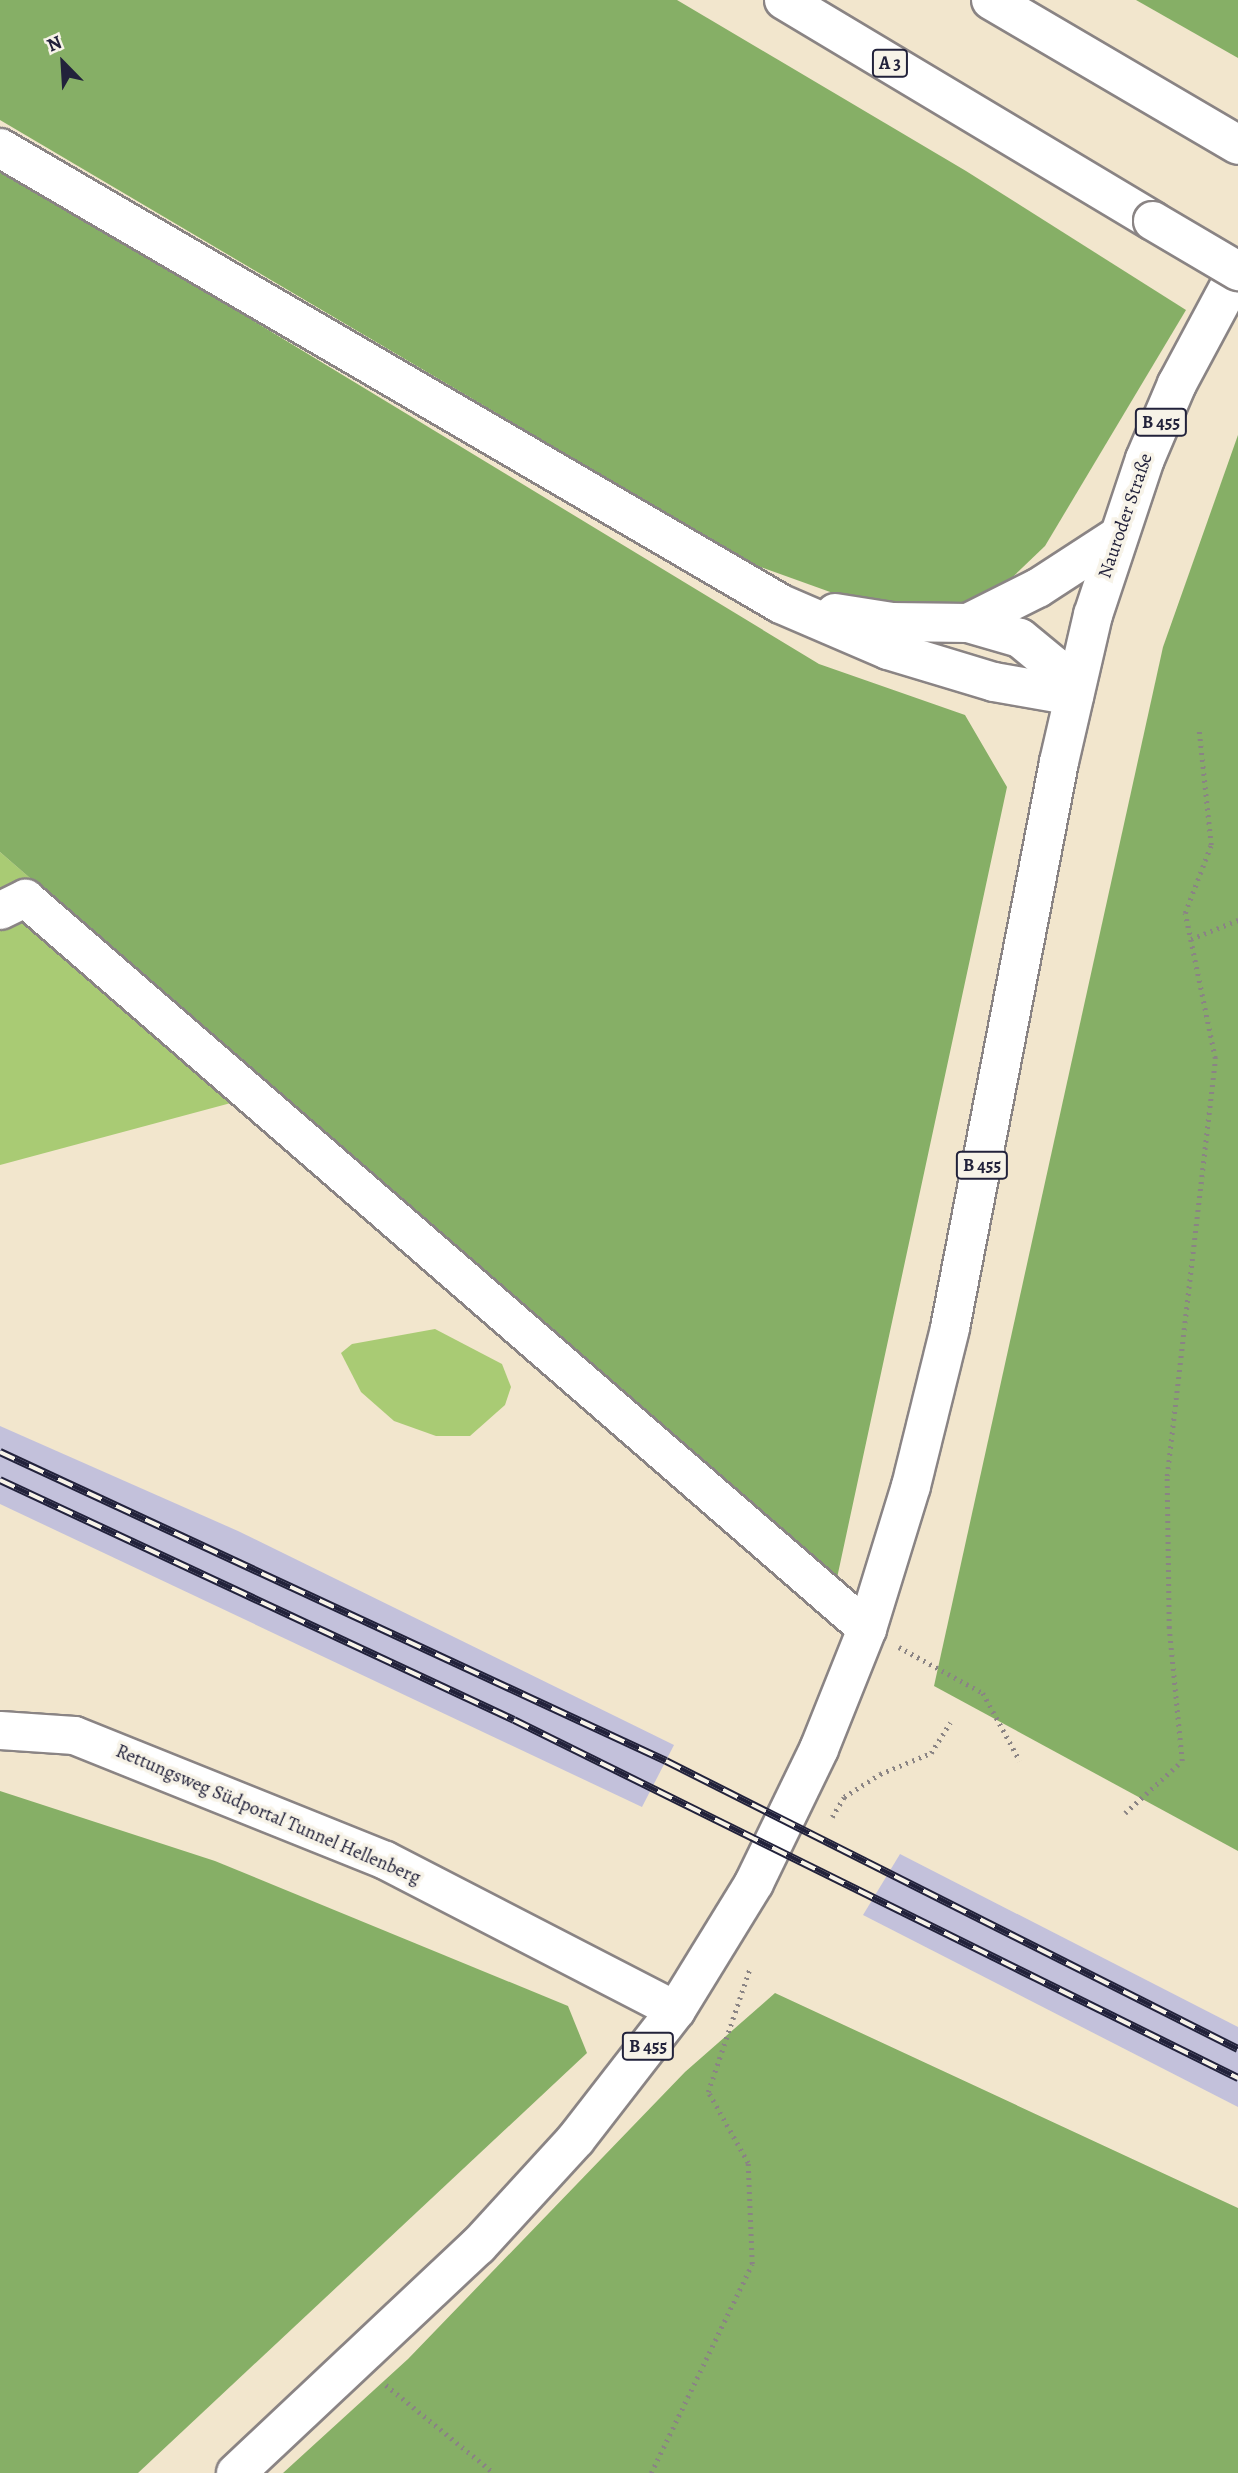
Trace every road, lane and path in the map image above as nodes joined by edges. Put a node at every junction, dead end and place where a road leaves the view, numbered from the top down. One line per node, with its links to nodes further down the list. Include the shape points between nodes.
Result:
1 (784, 0): 5 (main road, A 3, bridge)
2 (991, 0): 3 (main road)
3 (1238, 145)
4 (0, 148): 7 (main road)
5 (1238, 271): 6 (main road, Nauroder Straße / B 455, via 1177,384)
6 (1118, 536): 8 (main road, via 1038,587); 9 (main road, Nauroder Straße / B 455)
7 (781, 604): 8 (main road, via 892,622); 9 (main road, via 888,650 994,682)
8 (968, 623): 9 (main road, via 1020,638 1054,666)
9 (1074, 696): 14 (main road, B 455, via 950,1328 911,1486)
10 (1199, 731): 13 (path, via 1211,845 1185,913)
11 (0, 909): 14 (lane, via 25,898)
12 (1238, 920): 13 (path)
13 (1191, 939): 18 (path, via 1215,1058 1167,1476 1169,1628 1182,1761)
14 (867, 1629): 17 (path, via 983,1693); 21 (main road, B 455, via 819,1749 754,1883)
15 (950, 1723): 19 (path, via 931,1753 880,1774 844,1797)
16 (0, 1730): 21 (lane, Rettungsweg Südportal Tunnel Hellenberg, via 74,1735 385,1860)
17 (1020, 1762)
18 (1125, 1813)
19 (831, 1819)
20 (754, 1956): 25 (path, via 708,2092 748,2163 752,2264)
21 (676, 2010): 22 (main road, B 455, via 576,2139 478,2246)
22 (358, 2362): 23 (main road, B 455); 24 (path)
23 (236, 2473)
24 (494, 2473)
25 (651, 2473)

